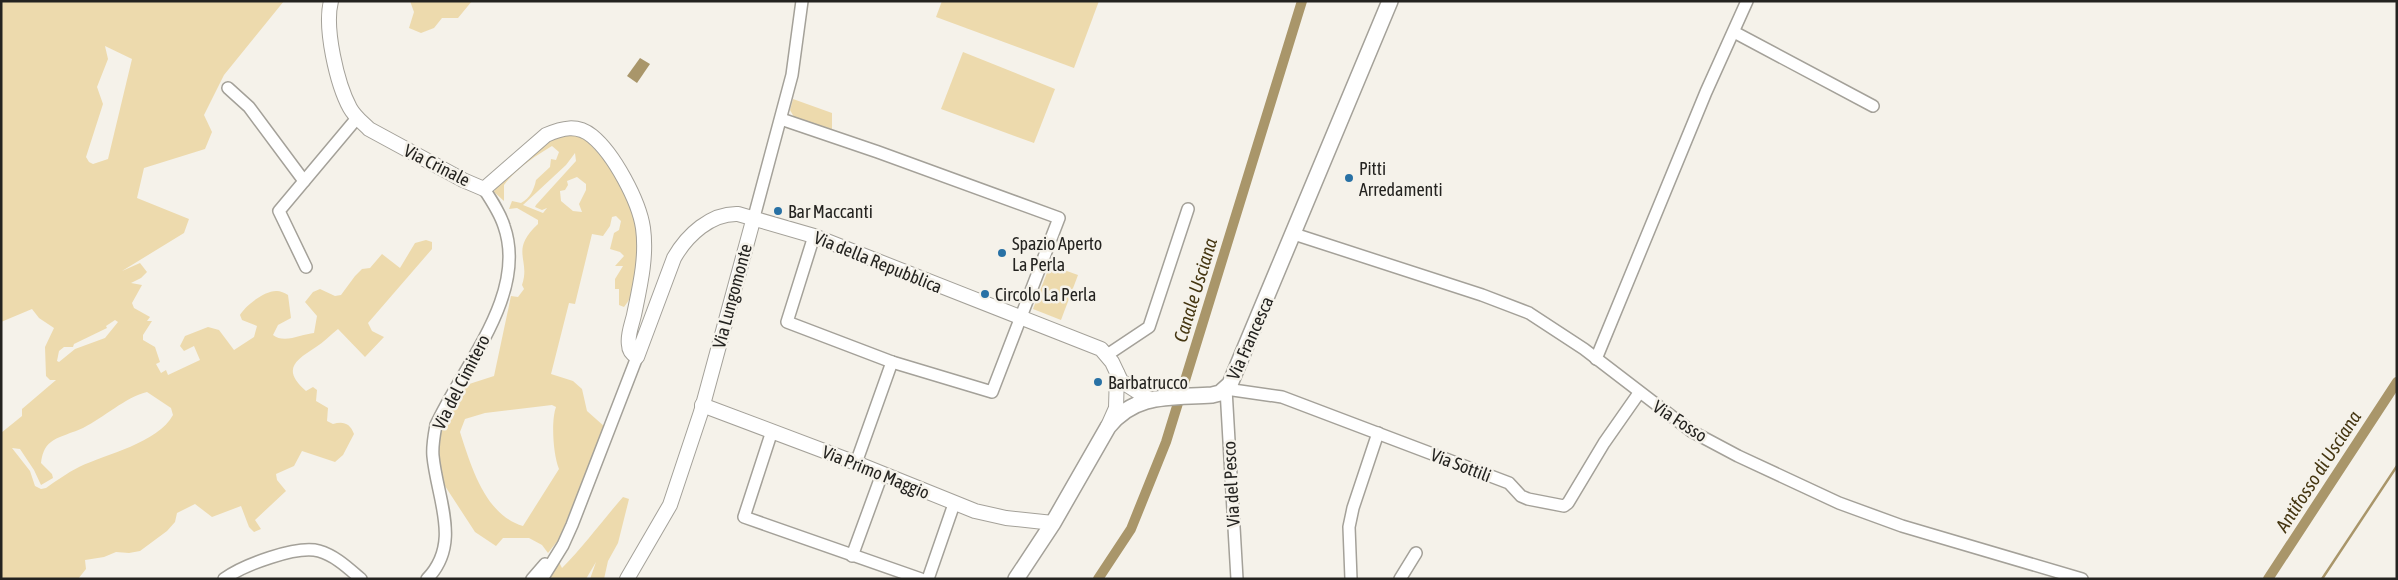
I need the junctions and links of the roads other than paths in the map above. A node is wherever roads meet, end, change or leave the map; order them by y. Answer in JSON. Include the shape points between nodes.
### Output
{"nodes":[{"id":1,"x":331,"y":1,"type":"edge"},
{"id":2,"x":802,"y":1,"type":"edge"},
{"id":3,"x":1390,"y":1,"type":"edge"},
{"id":4,"x":1747,"y":1,"type":"edge"},
{"id":5,"x":1734,"y":32,"type":"junction"},
{"id":6,"x":228,"y":88,"type":"dead end"},
{"id":7,"x":1873,"y":106,"type":"dead end"},
{"id":8,"x":357,"y":118,"type":"junction"},
{"id":9,"x":781,"y":119,"type":"junction"},
{"id":10,"x":304,"y":180,"type":"junction"},
{"id":11,"x":484,"y":189,"type":"junction"},
{"id":12,"x":1188,"y":210,"type":"dead end"},
{"id":13,"x":754,"y":217,"type":"junction"},
{"id":14,"x":1294,"y":234,"type":"junction"},
{"id":15,"x":814,"y":236,"type":"junction"},
{"id":16,"x":306,"y":267,"type":"dead end"},
{"id":17,"x":1020,"y":317,"type":"junction"},
{"id":18,"x":1107,"y":355,"type":"junction"},
{"id":19,"x":637,"y":357,"type":"junction"},
{"id":20,"x":1596,"y":359,"type":"junction"},
{"id":21,"x":892,"y":362,"type":"junction"},
{"id":22,"x":1118,"y":380,"type":"junction"},
{"id":23,"x":1226,"y":389,"type":"junction"},
{"id":24,"x":1639,"y":393,"type":"junction"},
{"id":25,"x":1149,"y":399,"type":"junction"},
{"id":26,"x":1131,"y":406,"type":"junction"},
{"id":27,"x":701,"y":409,"type":"junction"},
{"id":28,"x":1108,"y":427,"type":"junction"},
{"id":29,"x":772,"y":431,"type":"junction"},
{"id":30,"x":1378,"y":433,"type":"junction"},
{"id":31,"x":856,"y":463,"type":"junction"},
{"id":32,"x":882,"y":474,"type":"junction"},
{"id":33,"x":954,"y":504,"type":"junction"},
{"id":34,"x":1053,"y":523,"type":"junction"},
{"id":35,"x":563,"y":545,"type":"junction"},
{"id":36,"x":1416,"y":553,"type":"dead end"},
{"id":37,"x":852,"y":556,"type":"junction"},
{"id":38,"x":224,"y":579,"type":"edge"},
{"id":39,"x":361,"y":579,"type":"edge"},
{"id":40,"x":427,"y":579,"type":"edge"},
{"id":41,"x":532,"y":579,"type":"edge"},
{"id":42,"x":542,"y":579,"type":"edge"},
{"id":43,"x":627,"y":579,"type":"edge"},
{"id":44,"x":921,"y":579,"type":"edge"},
{"id":45,"x":928,"y":579,"type":"edge"},
{"id":46,"x":1016,"y":579,"type":"edge"},
{"id":47,"x":1237,"y":579,"type":"edge"},
{"id":48,"x":1351,"y":579,"type":"edge"},
{"id":49,"x":1400,"y":579,"type":"edge"},
{"id":50,"x":2082,"y":579,"type":"edge"}],
"edges":[{"from":1,"to":8,"type":"street","name":"Via Crinale","via":[[327,22],[329,38],[345,96]]},
{"from":2,"to":9,"type":"street","name":"Via Lungomonte","via":[[792,75]]},
{"from":3,"to":14,"type":"main road","name":"Via Francesca"},
{"from":4,"to":5,"type":"street"},
{"from":5,"to":7,"type":"street"},
{"from":5,"to":20,"type":"street"},
{"from":6,"to":10,"type":"street","via":[[249,107]]},
{"from":8,"to":10,"type":"street"},
{"from":8,"to":11,"type":"street","name":"Via Crinale","via":[[383,137]]},
{"from":9,"to":13,"type":"street","name":"Via Lungomonte"},
{"from":9,"to":17,"type":"street","via":[[1059,218]]},
{"from":10,"to":16,"type":"street","via":[[279,211]]},
{"from":11,"to":19,"type":"street","name":"Via Crinale","via":[[546,134],[574,127],[585,131],[600,144],[632,195],[644,229],[642,278],[628,341]]},
{"from":11,"to":40,"type":"street","name":"Via del Cimitero","via":[[504,226],[510,257],[508,276],[500,307],[436,425],[433,456],[446,530],[445,547],[438,567]]},
{"from":12,"to":18,"type":"street","via":[[1149,327]]},
{"from":13,"to":15,"type":"street","name":"Via della Repubblica"},
{"from":13,"to":19,"type":"street","name":"Via della Repubblica","via":[[719,216],[683,243],[674,258]]},
{"from":13,"to":27,"type":"street","name":"Via Lungomonte"},
{"from":14,"to":20,"type":"street","name":"Via Fosso","via":[[1529,313]]},
{"from":14,"to":23,"type":"main road","name":"Via Francesca","via":[[1236,374]]},
{"from":15,"to":17,"type":"street","name":"Via della Repubblica"},
{"from":15,"to":21,"type":"street","via":[[787,322]]},
{"from":17,"to":18,"type":"street","name":"Via della Repubblica","via":[[1101,349]]},
{"from":17,"to":21,"type":"street","via":[[992,392]]},
{"from":18,"to":22,"type":"street"},
{"from":19,"to":35,"type":"street","name":"Via della Repubblica"},
{"from":20,"to":24,"type":"street","name":"Via Fosso"},
{"from":21,"to":31,"type":"street"},
{"from":22,"to":25,"type":"street"},
{"from":22,"to":26,"type":"street"},
{"from":22,"to":28,"type":"street","via":[[1116,408]]},
{"from":23,"to":25,"type":"main road","name":"Via Francesca","via":[[1212,395]]},
{"from":23,"to":30,"type":"street","name":"Via Sottili","via":[[1282,397]]},
{"from":23,"to":47,"type":"street","name":"Via del Pesco"},
{"from":24,"to":30,"type":"street","name":"Via Sottili","via":[[1564,506],[1528,499],[1509,483]]},
{"from":24,"to":50,"type":"street","name":"Via Fosso","via":[[1691,431],[1839,503],[1902,526]]},
{"from":25,"to":26,"type":"main road","name":"Via Francesca"},
{"from":26,"to":28,"type":"main road","name":"Via Francesca"},
{"from":27,"to":29,"type":"street","name":"Via Primo Maggio"},
{"from":27,"to":43,"type":"street","name":"Via Lungomonte","via":[[670,505]]},
{"from":28,"to":34,"type":"main road","name":"Via Francesca"},
{"from":29,"to":31,"type":"street","name":"Via Primo Maggio"},
{"from":29,"to":37,"type":"street","via":[[744,517]]},
{"from":30,"to":48,"type":"street","via":[[1352,508],[1349,527]]},
{"from":31,"to":32,"type":"street","name":"Via Primo Maggio"},
{"from":32,"to":33,"type":"street","name":"Via Primo Maggio"},
{"from":32,"to":37,"type":"street"},
{"from":33,"to":34,"type":"street","name":"Via Primo Maggio","via":[[990,515]]},
{"from":33,"to":45,"type":"street"},
{"from":34,"to":46,"type":"main road","name":"Via Francesca"},
{"from":35,"to":41,"type":"street","name":"Via della Repubblica"},
{"from":35,"to":42,"type":"street","name":"Via della Repubblica"},
{"from":36,"to":49,"type":"street"},
{"from":37,"to":44,"type":"street"},
{"from":38,"to":39,"type":"street","via":[[242,568],[313,550],[332,556]]}]}
